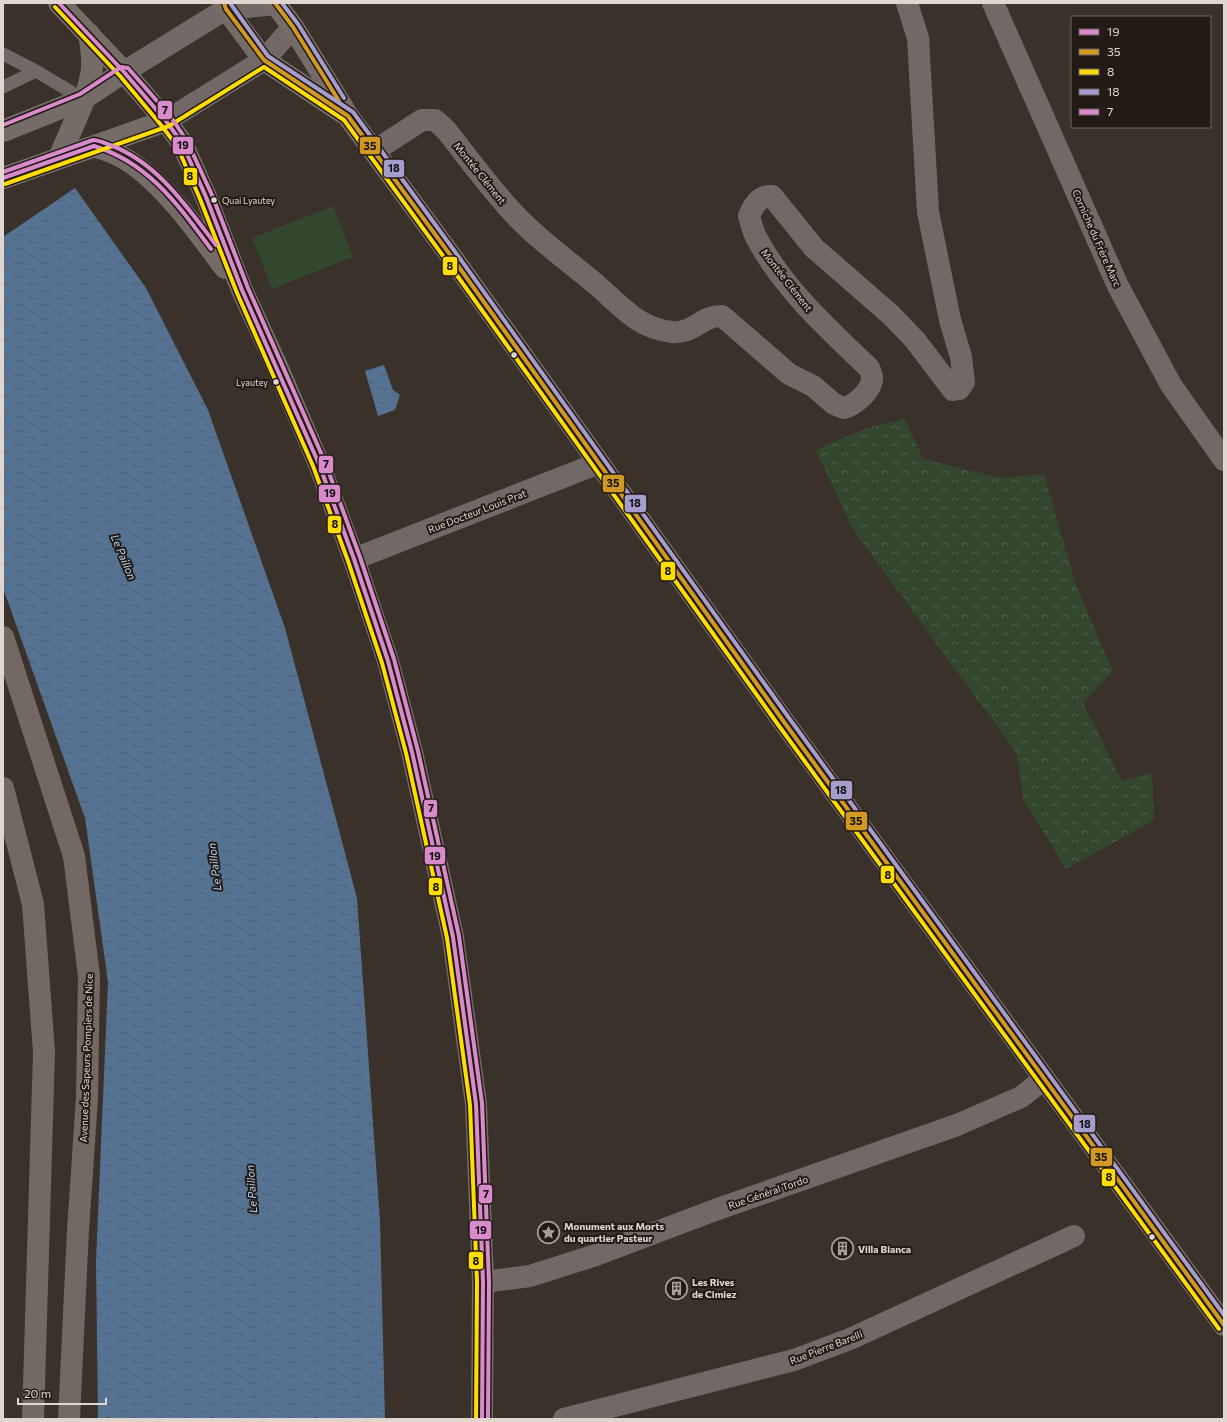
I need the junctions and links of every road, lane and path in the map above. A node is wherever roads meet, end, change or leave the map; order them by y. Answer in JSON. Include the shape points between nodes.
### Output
{"nodes":[{"id":1,"x":59,"y":3,"type":"edge"},
{"id":2,"x":907,"y":3,"type":"edge"},
{"id":3,"x":992,"y":3,"type":"edge"},
{"id":4,"x":275,"y":4,"type":"edge"},
{"id":5,"x":223,"y":5,"type":"edge"},
{"id":6,"x":293,"y":27,"type":"junction"},
{"id":7,"x":89,"y":34,"type":"junction"},
{"id":8,"x":3,"y":54,"type":"edge"},
{"id":9,"x":264,"y":60,"type":"junction"},
{"id":10,"x":36,"y":71,"type":"junction"},
{"id":11,"x":124,"y":72,"type":"junction"},
{"id":12,"x":3,"y":87,"type":"edge"},
{"id":13,"x":83,"y":100,"type":"junction"},
{"id":14,"x":348,"y":116,"type":"junction"},
{"id":15,"x":166,"y":121,"type":"junction"},
{"id":16,"x":3,"y":130,"type":"edge"},
{"id":17,"x":94,"y":146,"type":"junction"},
{"id":18,"x":374,"y":151,"type":"junction"},
{"id":19,"x":65,"y":156,"type":"junction"},
{"id":20,"x":3,"y":178,"type":"edge"},
{"id":21,"x":242,"y":290,"type":"junction"},
{"id":22,"x":1224,"y":460,"type":"edge"},
{"id":23,"x":599,"y":463,"type":"junction"},
{"id":24,"x":354,"y":559,"type":"junction"},
{"id":25,"x":3,"y":637,"type":"edge"},
{"id":26,"x":3,"y":788,"type":"edge"},
{"id":27,"x":1044,"y":1080,"type":"junction"},
{"id":28,"x":1074,"y":1236,"type":"dead end"},
{"id":29,"x":483,"y":1282,"type":"junction"},
{"id":30,"x":1224,"y":1325,"type":"edge"},
{"id":31,"x":33,"y":1419,"type":"edge"},
{"id":32,"x":69,"y":1419,"type":"edge"},
{"id":33,"x":482,"y":1419,"type":"edge"},
{"id":34,"x":564,"y":1419,"type":"edge"}],
"edges":[{"from":1,"to":7,"type":"main road"},
{"from":2,"to":18,"type":"street","name":"Montée Clément","via":[[918,38],[928,212],[950,320],[961,357],[964,382],[959,389],[953,390],[946,383],[915,340],[891,315],[814,248],[772,196],[754,203],[749,216],[756,238],[773,264],[817,319],[869,368],[872,379],[868,390],[851,406],[844,408],[834,404],[813,386],[789,374],[722,316],[713,316],[688,330],[673,332],[652,328],[628,314],[518,218],[435,120],[422,120]]},
{"from":3,"to":22,"type":"street","name":"Corniche du Frère Marc","via":[[1118,286],[1171,385]]},
{"from":4,"to":5,"type":"street"},
{"from":4,"to":6,"type":"main road"},
{"from":5,"to":9,"type":"main road"},
{"from":5,"to":11,"type":"street"},
{"from":6,"to":9,"type":"street"},
{"from":6,"to":14,"type":"main road"},
{"from":7,"to":11,"type":"main road"},
{"from":7,"to":13,"type":"main road","via":[[93,53],[92,70]]},
{"from":8,"to":10,"type":"lane"},
{"from":9,"to":14,"type":"main road"},
{"from":9,"to":15,"type":"street"},
{"from":10,"to":12,"type":"lane"},
{"from":10,"to":13,"type":"lane"},
{"from":11,"to":13,"type":"main road"},
{"from":11,"to":15,"type":"main road"},
{"from":13,"to":16,"type":"main road"},
{"from":13,"to":19,"type":"main road"},
{"from":14,"to":18,"type":"main road"},
{"from":15,"to":17,"type":"main road"},
{"from":15,"to":21,"type":"main road","via":[[190,159]]},
{"from":17,"to":19,"type":"main road"},
{"from":17,"to":21,"type":"main road","via":[[133,163],[151,179],[190,221]]},
{"from":18,"to":23,"type":"main road"},
{"from":19,"to":20,"type":"main road"},
{"from":21,"to":24,"type":"main road","via":[[319,464]]},
{"from":23,"to":24,"type":"street","name":"Rue Docteur Louis Prat"},
{"from":23,"to":27,"type":"main road"},
{"from":24,"to":29,"type":"main road","via":[[388,661],[410,744],[453,937],[476,1104]]},
{"from":25,"to":32,"type":"main road","name":"Avenue des Sapeurs Pompiers de Nice","via":[[74,856],[89,976],[87,1098]]},
{"from":26,"to":31,"type":"main road","via":[[33,904],[44,1052]]},
{"from":27,"to":29,"type":"street","name":"Rue Général Tordo","via":[[1021,1097],[957,1125],[715,1210],[596,1255],[530,1276]]},
{"from":27,"to":30,"type":"main road"},
{"from":28,"to":34,"type":"street","name":"Rue Pierre Barelli","via":[[850,1339],[794,1360]]},
{"from":29,"to":33,"type":"main road"}]}
